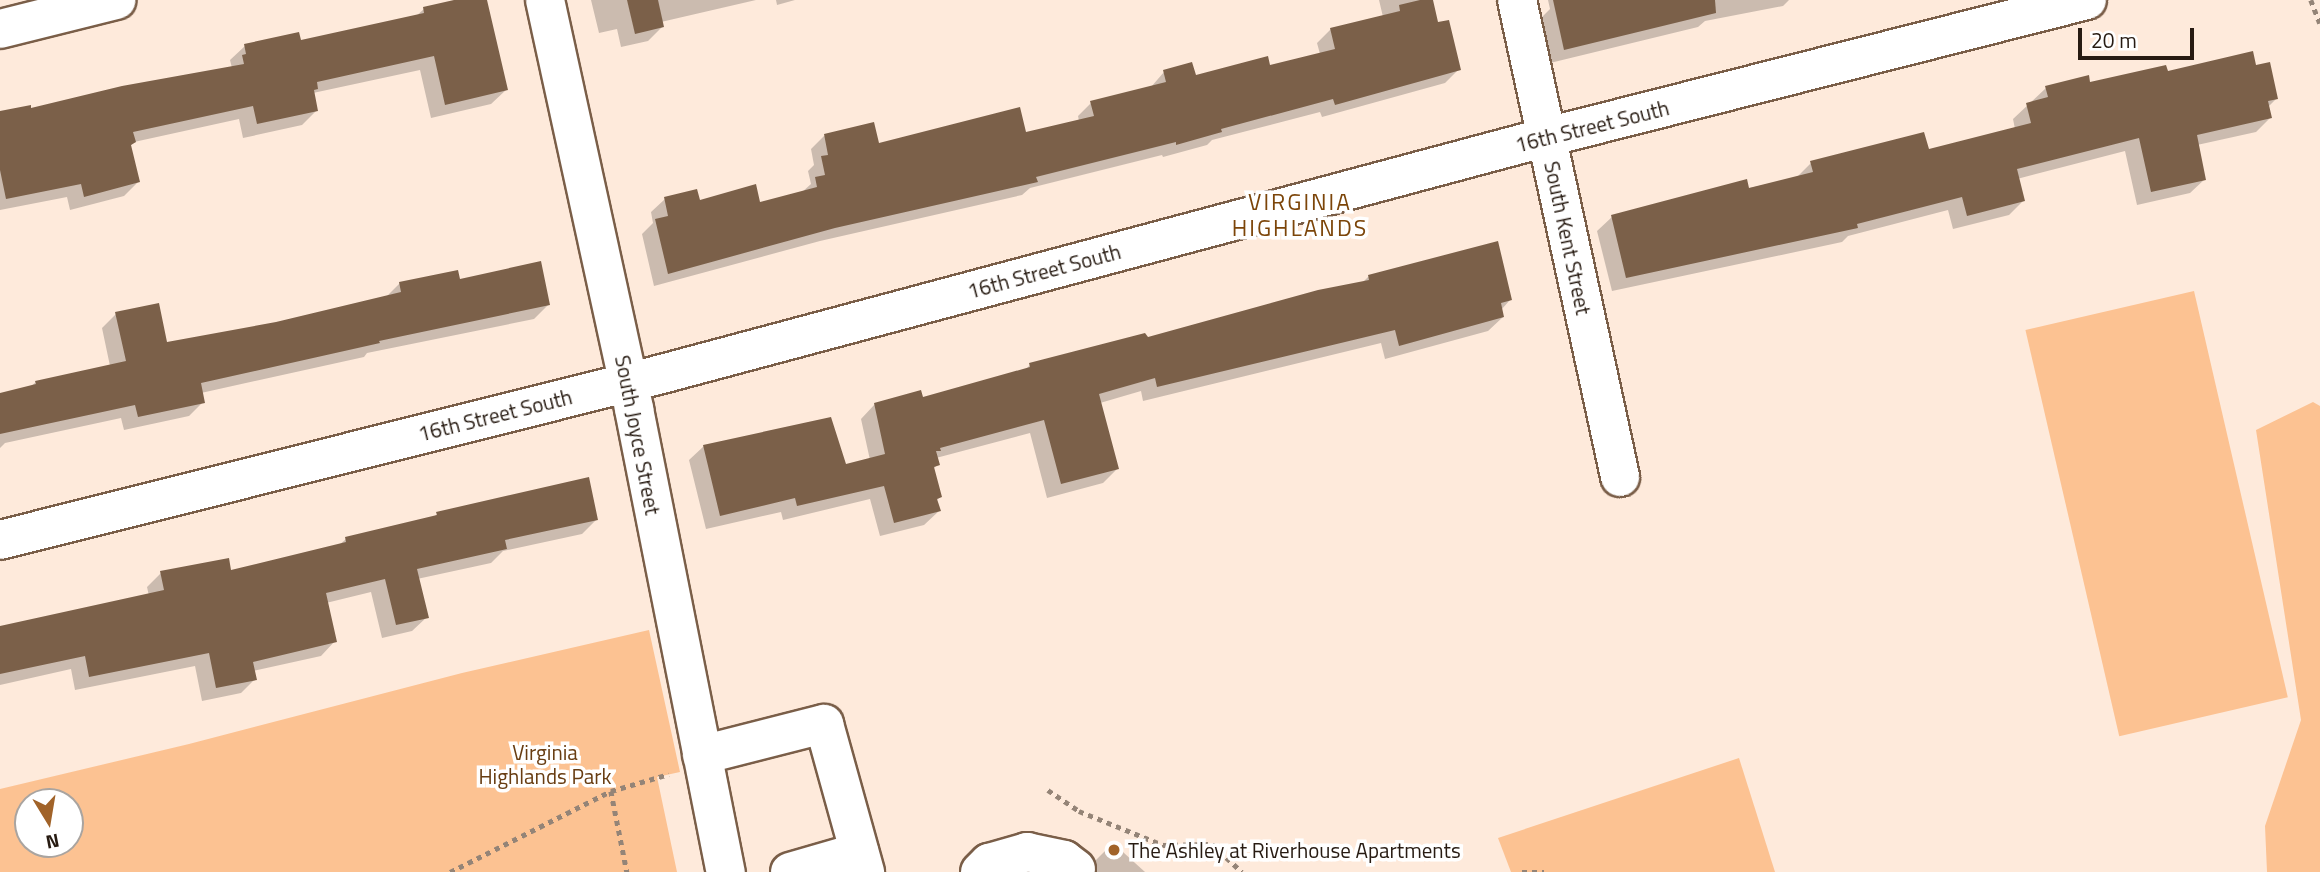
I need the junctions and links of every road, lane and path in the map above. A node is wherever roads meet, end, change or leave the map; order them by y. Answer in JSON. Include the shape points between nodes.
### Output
{"nodes":[{"id":1,"x":116,"y":0,"type":"edge"},
{"id":2,"x":545,"y":0,"type":"edge"},
{"id":3,"x":1517,"y":0,"type":"edge"},
{"id":4,"x":2087,"y":0,"type":"edge"},
{"id":5,"x":2311,"y":0,"type":"edge"},
{"id":6,"x":2320,"y":23,"type":"edge"},
{"id":7,"x":0,"y":29,"type":"edge"},
{"id":8,"x":1547,"y":137,"type":"junction"},
{"id":9,"x":628,"y":382,"type":"junction"},
{"id":10,"x":1620,"y":477,"type":"dead end"},
{"id":11,"x":0,"y":540,"type":"edge"},
{"id":12,"x":691,"y":764,"type":"junction"},
{"id":13,"x":1048,"y":790,"type":"dead end"},
{"id":14,"x":611,"y":791,"type":"junction"},
{"id":15,"x":862,"y":862,"type":"edge"},
{"id":16,"x":1076,"y":869,"type":"dead end"},
{"id":17,"x":450,"y":872,"type":"edge"},
{"id":18,"x":628,"y":872,"type":"edge"},
{"id":19,"x":726,"y":872,"type":"edge"},
{"id":20,"x":790,"y":872,"type":"edge"},
{"id":21,"x":980,"y":872,"type":"edge"},
{"id":22,"x":1242,"y":872,"type":"edge"},
{"id":23,"x":1522,"y":872,"type":"edge"},
{"id":24,"x":1544,"y":872,"type":"edge"}],
"edges":[{"from":1,"to":7,"type":"street"},
{"from":2,"to":9,"type":"street","name":"South Joyce Street"},
{"from":3,"to":8,"type":"street","name":"South Kent Street"},
{"from":4,"to":8,"type":"street","name":"16th Street South"},
{"from":5,"to":6,"type":"path"},
{"from":8,"to":9,"type":"street","name":"16th Street South"},
{"from":8,"to":10,"type":"street","name":"South Kent Street"},
{"from":9,"to":11,"type":"street","name":"16th Street South"},
{"from":9,"to":12,"type":"street","name":"South Joyce Street"},
{"from":12,"to":14,"type":"path"},
{"from":12,"to":15,"type":"street","via":[[824,724]]},
{"from":12,"to":19,"type":"street","name":"South Joyce Street"},
{"from":13,"to":22,"type":"path","via":[[1079,811],[1163,845],[1212,844]]},
{"from":14,"to":17,"type":"path"},
{"from":14,"to":18,"type":"path"},
{"from":15,"to":20,"type":"street"},
{"from":16,"to":21,"type":"street","via":[[1064,860],[1027,852],[989,863]]},
{"from":23,"to":24,"type":"path"}]}
